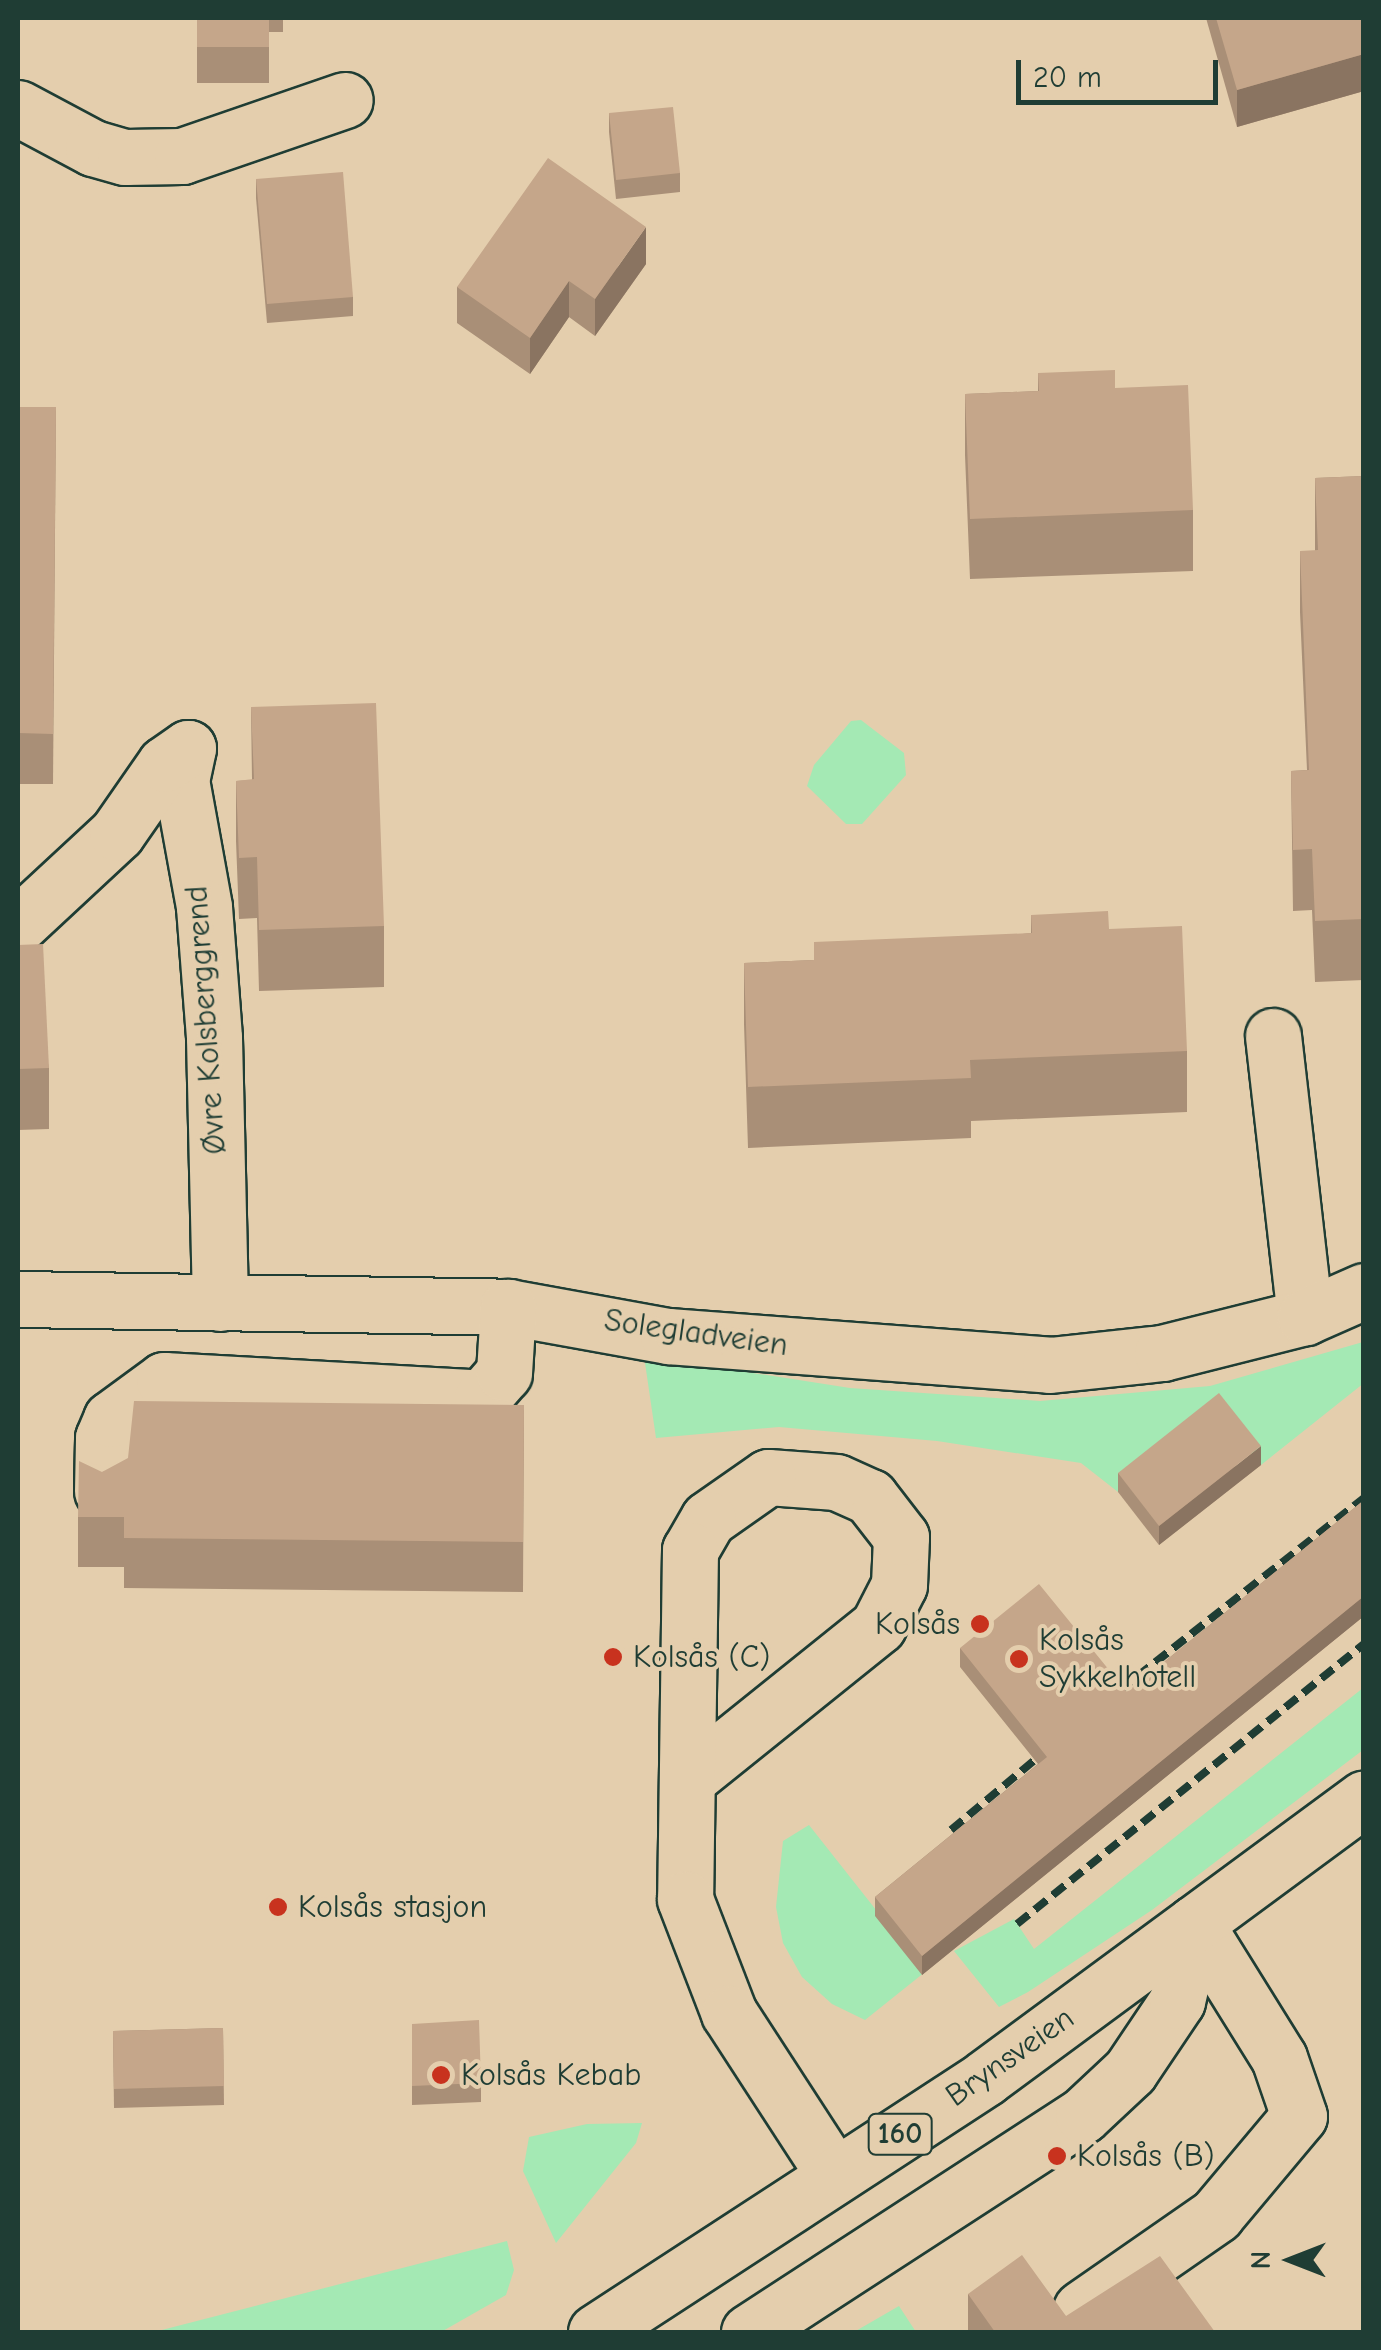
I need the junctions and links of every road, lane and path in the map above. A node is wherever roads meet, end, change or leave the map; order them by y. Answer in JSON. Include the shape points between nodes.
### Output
{"nodes":[{"id":1,"x":345,"y":100,"type":"dead end"},
{"id":2,"x":18,"y":108,"type":"edge"},
{"id":3,"x":18,"y":926,"type":"edge"},
{"id":4,"x":1273,"y":1036,"type":"dead end"},
{"id":5,"x":1364,"y":1291,"type":"edge"},
{"id":6,"x":18,"y":1300,"type":"edge"},
{"id":7,"x":220,"y":1303,"type":"junction"},
{"id":8,"x":508,"y":1307,"type":"junction"},
{"id":9,"x":1305,"y":1317,"type":"junction"},
{"id":10,"x":102,"y":1491,"type":"edge"},
{"id":11,"x":689,"y":1778,"type":"junction"},
{"id":12,"x":1364,"y":1799,"type":"edge"},
{"id":13,"x":1195,"y":1923,"type":"junction"},
{"id":14,"x":835,"y":2176,"type":"junction"},
{"id":15,"x":1081,"y":2309,"type":"edge"},
{"id":16,"x":596,"y":2332,"type":"edge"},
{"id":17,"x":749,"y":2332,"type":"edge"}],
"edges":[{"from":1,"to":2,"type":"street","via":[[182,156],[125,157],[93,148]]},
{"from":3,"to":7,"type":"street","name":"Øvre Kolsberggrend","via":[[117,834],[166,764],[188,748],[181,780],[204,907],[214,1038]]},
{"from":4,"to":9,"type":"street"},
{"from":5,"to":9,"type":"street","name":"Solegladveien"},
{"from":6,"to":7,"type":"street","name":"Solegladveien"},
{"from":7,"to":8,"type":"street","name":"Solegladveien"},
{"from":8,"to":9,"type":"street","name":"Solegladveien","via":[[575,1314],[668,1336],[1050,1364],[1162,1353]]},
{"from":8,"to":10,"type":"street","via":[[504,1373],[482,1398],[164,1380],[111,1418],[103,1438]]},
{"from":11,"to":11,"type":"street","via":[[878,1626],[898,1585],[901,1537],[870,1497],[836,1482],[768,1477],[708,1518],[690,1550]]},
{"from":11,"to":14,"type":"street","via":[[685,1898],[729,2014]]},
{"from":12,"to":13,"type":"street","name":"Brynsveien","number":"160"},
{"from":13,"to":14,"type":"street","name":"Brynsveien","number":"160","via":[[984,2078]]},
{"from":13,"to":15,"type":"street","via":[[1279,2058],[1299,2116],[1216,2215]]},
{"from":13,"to":17,"type":"street","via":[[1177,2001],[1107,2093]]},
{"from":14,"to":16,"type":"street","name":"Brynsveien","number":"160"}]}
